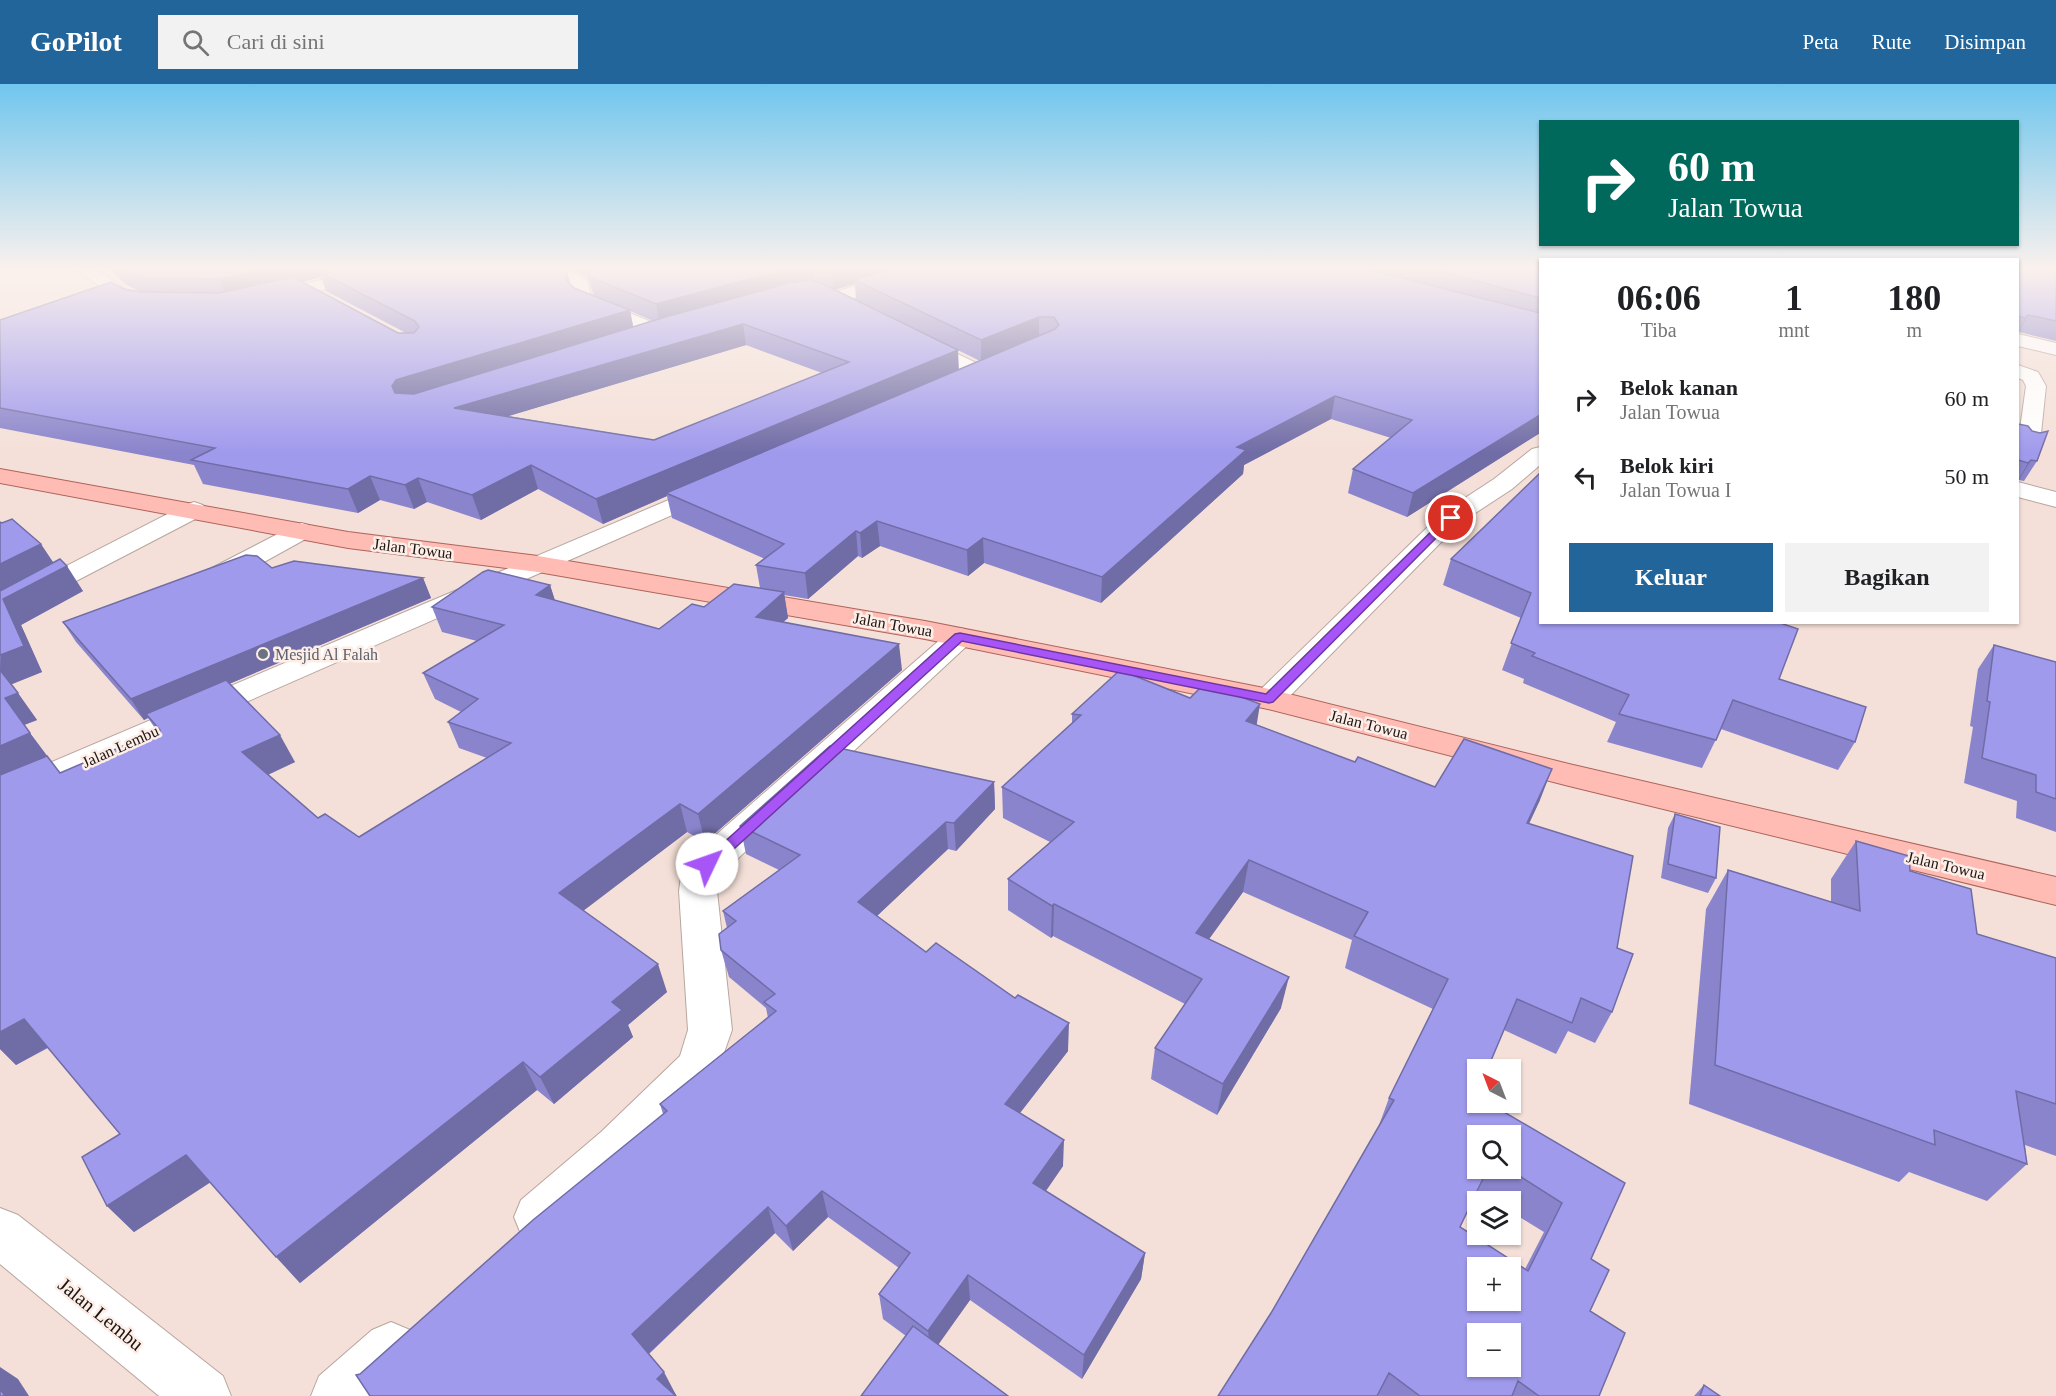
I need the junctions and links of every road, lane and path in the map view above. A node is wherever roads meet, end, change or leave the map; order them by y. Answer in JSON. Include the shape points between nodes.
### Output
{"nodes":[{"id":1,"x":655,"y":330,"type":"edge"},
{"id":2,"x":665,"y":330,"type":"edge"},
{"id":3,"x":897,"y":330,"type":"edge"},
{"id":4,"x":659,"y":332,"type":"junction"},
{"id":5,"x":2019,"y":340,"type":"edge"},
{"id":6,"x":626,"y":342,"type":"edge"},
{"id":7,"x":2056,"y":349,"type":"edge"},
{"id":8,"x":2056,"y":363,"type":"edge"},
{"id":9,"x":2020,"y":371,"type":"edge"},
{"id":10,"x":934,"y":393,"type":"edge"},
{"id":11,"x":2029,"y":443,"type":"edge"},
{"id":12,"x":1539,"y":455,"type":"edge"},
{"id":13,"x":0,"y":476,"type":"edge"},
{"id":14,"x":725,"y":483,"type":"edge"},
{"id":15,"x":2019,"y":489,"type":"edge"},
{"id":16,"x":2056,"y":500,"type":"edge"},
{"id":17,"x":195,"y":510,"type":"junction"},
{"id":18,"x":302,"y":531,"type":"junction"},
{"id":19,"x":538,"y":564,"type":"junction"},
{"id":20,"x":192,"y":584,"type":"edge"},
{"id":21,"x":0,"y":612,"type":"edge"},
{"id":22,"x":960,"y":637,"type":"junction"},
{"id":23,"x":1269,"y":699,"type":"junction"},
{"id":24,"x":0,"y":798,"type":"edge"},
{"id":25,"x":2056,"y":891,"type":"edge"},
{"id":26,"x":1,"y":1235,"type":"edge"},
{"id":27,"x":513,"y":1240,"type":"edge"},
{"id":28,"x":417,"y":1326,"type":"edge"},
{"id":29,"x":203,"y":1396,"type":"edge"},
{"id":30,"x":339,"y":1396,"type":"edge"}],
"edges":[{"from":1,"to":4,"type":"street"},
{"from":2,"to":4,"type":"street"},
{"from":3,"to":10,"type":"street","via":[[990,368]]},
{"from":4,"to":6,"type":"street"},
{"from":5,"to":7,"type":"street"},
{"from":8,"to":9,"type":"street","via":[[2048,368],[2050,372]]},
{"from":9,"to":11,"type":"street","via":[[2031,376],[2036,386]]},
{"from":12,"to":23,"type":"street","via":[[1451,518]]},
{"from":13,"to":17,"type":"main road","name":"Jalan Towua"},
{"from":14,"to":19,"type":"street","name":"Jalan Lembu"},
{"from":15,"to":16,"type":"street"},
{"from":17,"to":18,"type":"main road","name":"Jalan Towua"},
{"from":17,"to":21,"type":"street"},
{"from":18,"to":19,"type":"main road","name":"Jalan Towua"},
{"from":18,"to":20,"type":"street","via":[[232,569]]},
{"from":19,"to":22,"type":"main road","name":"Jalan Towua"},
{"from":19,"to":24,"type":"street","name":"Jalan Lembu"},
{"from":22,"to":23,"type":"main road","name":"Jalan Towua"},
{"from":22,"to":27,"type":"street","via":[[707,864],[698,891],[710,1030],[698,1067],[618,1147]]},
{"from":23,"to":25,"type":"main road","name":"Jalan Towua"},
{"from":26,"to":29,"type":"street","name":"Jalan Lembu"},
{"from":28,"to":30,"type":"street"}]}
